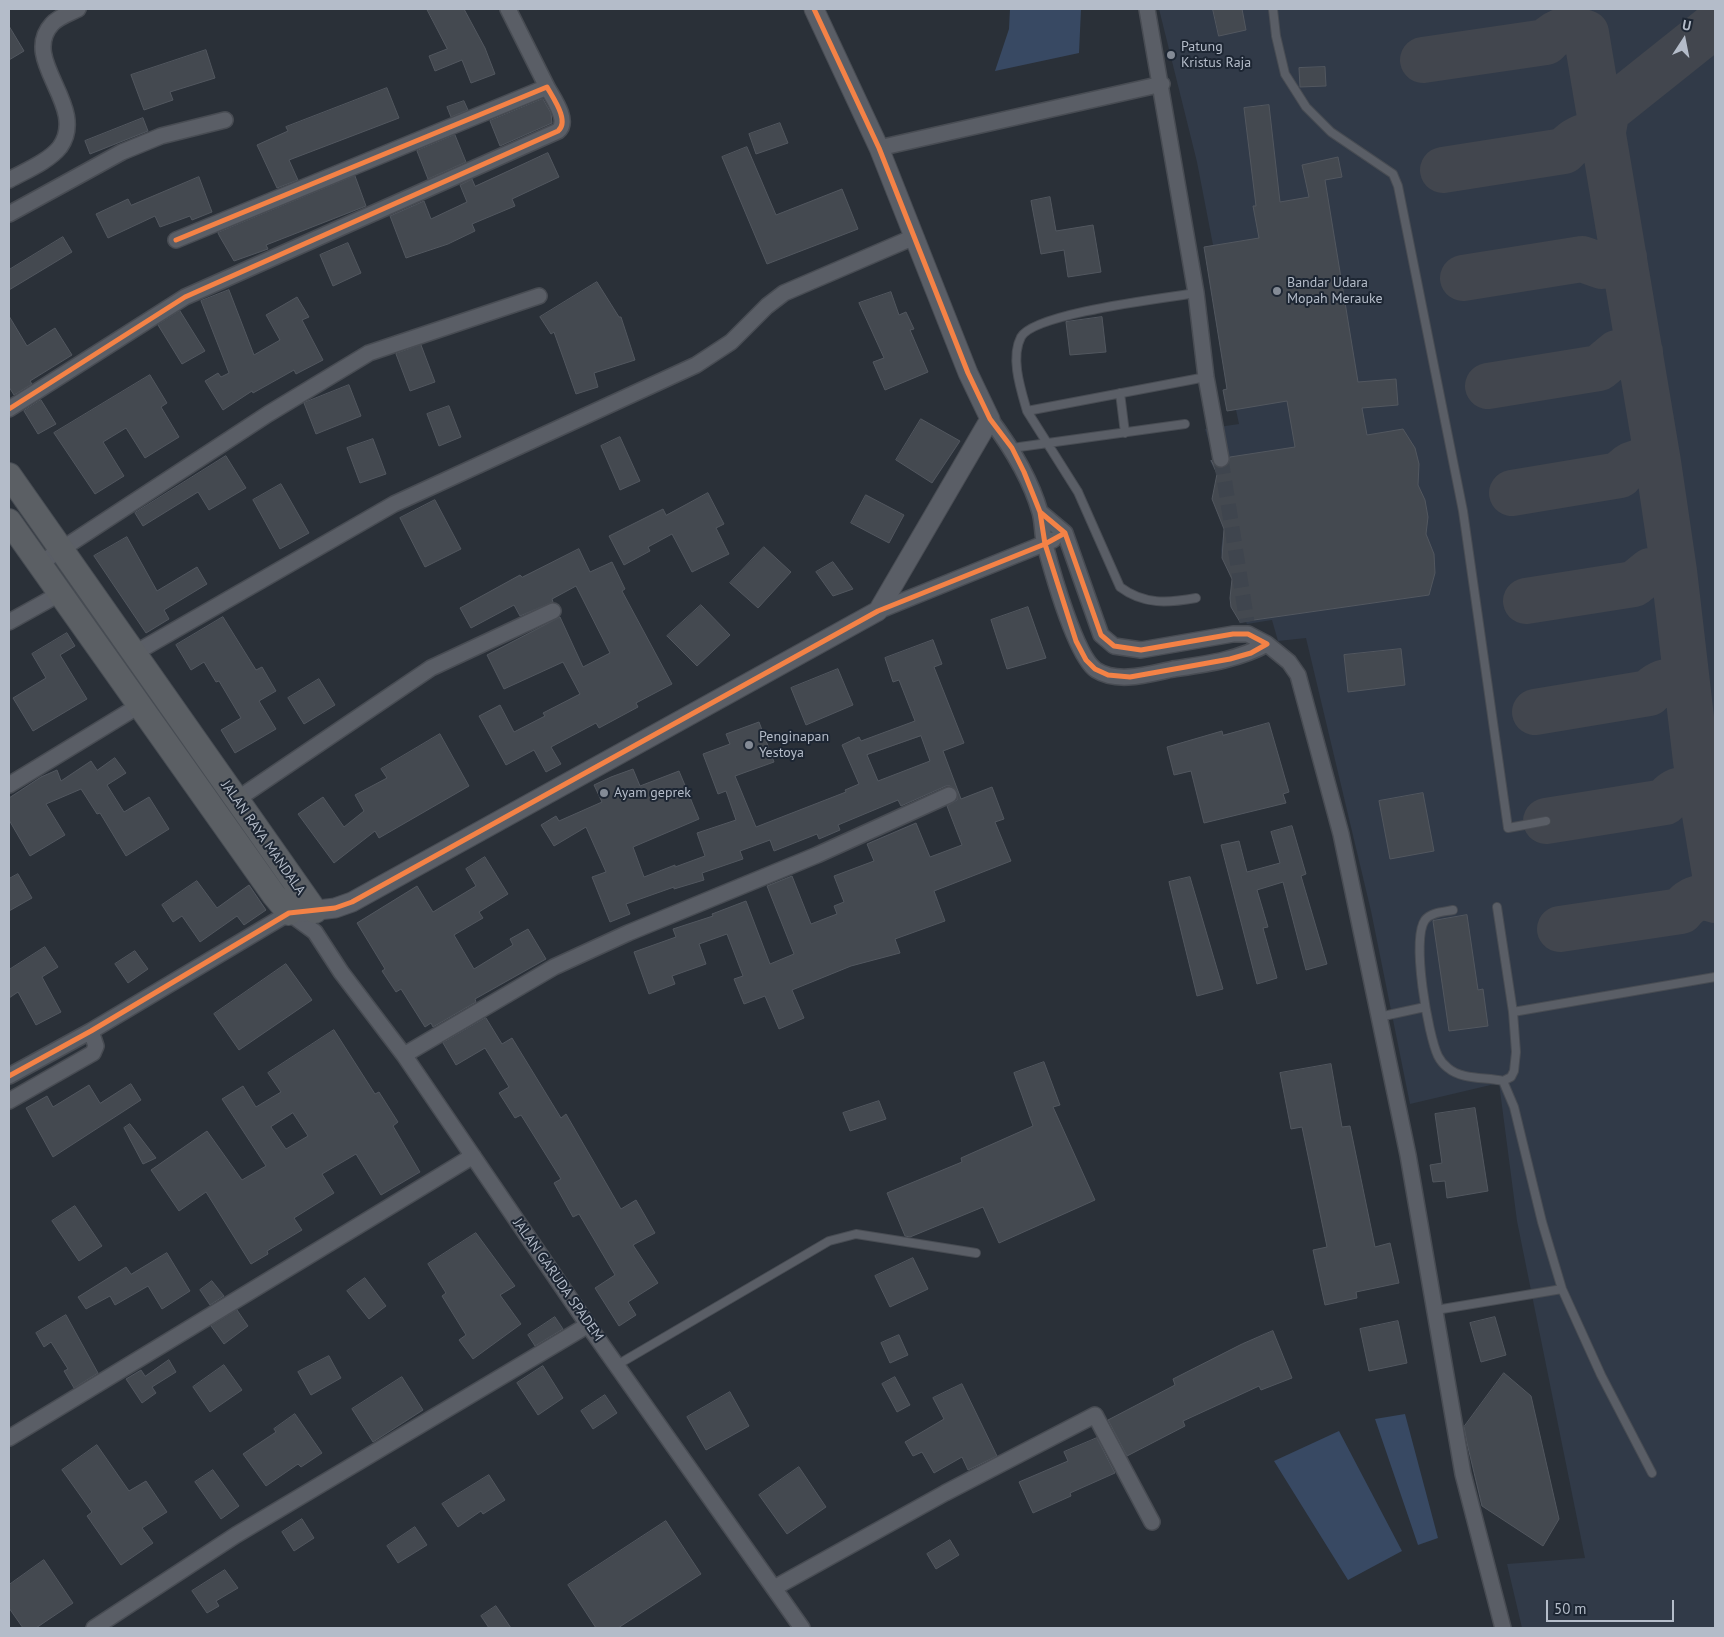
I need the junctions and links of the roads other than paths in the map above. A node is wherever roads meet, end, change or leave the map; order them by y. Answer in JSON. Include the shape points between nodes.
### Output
{"nodes":[{"id":1,"x":78,"y":9,"type":"edge"},
{"id":2,"x":508,"y":9,"type":"edge"},
{"id":3,"x":814,"y":9,"type":"edge"},
{"id":4,"x":1147,"y":9,"type":"edge"},
{"id":5,"x":1273,"y":9,"type":"edge"},
{"id":6,"x":1162,"y":84,"type":"junction"},
{"id":7,"x":547,"y":87,"type":"junction"},
{"id":8,"x":225,"y":120,"type":"dead end"},
{"id":9,"x":879,"y":148,"type":"junction"},
{"id":10,"x":9,"y":180,"type":"edge"},
{"id":11,"x":9,"y":214,"type":"edge"},
{"id":12,"x":914,"y":237,"type":"junction"},
{"id":13,"x":176,"y":240,"type":"dead end"},
{"id":14,"x":1196,"y":293,"type":"junction"},
{"id":15,"x":539,"y":296,"type":"dead end"},
{"id":16,"x":1206,"y":377,"type":"junction"},
{"id":17,"x":1120,"y":393,"type":"junction"},
{"id":18,"x":9,"y":408,"type":"edge"},
{"id":19,"x":1026,"y":411,"type":"junction"},
{"id":20,"x":990,"y":419,"type":"junction"},
{"id":21,"x":1185,"y":424,"type":"dead end"},
{"id":22,"x":1125,"y":432,"type":"junction"},
{"id":23,"x":1047,"y":443,"type":"junction"},
{"id":24,"x":1012,"y":448,"type":"junction"},
{"id":25,"x":1221,"y":459,"type":"tunnel mouth"},
{"id":26,"x":9,"y":475,"type":"edge"},
{"id":27,"x":1040,"y":512,"type":"junction"},
{"id":28,"x":9,"y":521,"type":"edge"},
{"id":29,"x":1065,"y":533,"type":"junction"},
{"id":30,"x":1045,"y":544,"type":"junction"},
{"id":31,"x":60,"y":549,"type":"junction"},
{"id":32,"x":40,"y":564,"type":"junction"},
{"id":33,"x":61,"y":593,"type":"junction"},
{"id":34,"x":1196,"y":598,"type":"dead end"},
{"id":35,"x":553,"y":611,"type":"dead end"},
{"id":36,"x":878,"y":611,"type":"junction"},
{"id":37,"x":9,"y":622,"type":"edge"},
{"id":38,"x":1247,"y":628,"type":"junction"},
{"id":39,"x":1267,"y":644,"type":"junction"},
{"id":40,"x":1251,"y":653,"type":"junction"},
{"id":41,"x":135,"y":654,"type":"junction"},
{"id":42,"x":140,"y":705,"type":"junction"},
{"id":43,"x":9,"y":785,"type":"edge"},
{"id":44,"x":949,"y":795,"type":"dead end"},
{"id":45,"x":236,"y":800,"type":"junction"},
{"id":46,"x":1546,"y":821,"type":"dead end"},
{"id":47,"x":1497,"y":906,"type":"dead end"},
{"id":48,"x":1453,"y":910,"type":"dead end"},
{"id":49,"x":289,"y":914,"type":"junction"},
{"id":50,"x":315,"y":921,"type":"junction"},
{"id":51,"x":1715,"y":977,"type":"edge"},
{"id":52,"x":1425,"y":1007,"type":"junction"},
{"id":53,"x":1513,"y":1012,"type":"junction"},
{"id":54,"x":1379,"y":1018,"type":"junction"},
{"id":55,"x":91,"y":1031,"type":"junction"},
{"id":56,"x":404,"y":1055,"type":"junction"},
{"id":57,"x":9,"y":1076,"type":"edge"},
{"id":58,"x":1504,"y":1081,"type":"junction"},
{"id":59,"x":9,"y":1101,"type":"edge"},
{"id":60,"x":472,"y":1156,"type":"junction"},
{"id":61,"x":976,"y":1253,"type":"dead end"},
{"id":62,"x":1562,"y":1289,"type":"junction"},
{"id":63,"x":1436,"y":1310,"type":"junction"},
{"id":64,"x":588,"y":1325,"type":"junction"},
{"id":65,"x":617,"y":1365,"type":"junction"},
{"id":66,"x":9,"y":1438,"type":"edge"},
{"id":67,"x":1652,"y":1473,"type":"dead end"},
{"id":68,"x":1152,"y":1522,"type":"dead end"},
{"id":69,"x":774,"y":1588,"type":"junction"},
{"id":70,"x":94,"y":1628,"type":"edge"},
{"id":71,"x":802,"y":1628,"type":"edge"},
{"id":72,"x":1503,"y":1628,"type":"edge"}],
"edges":[{"from":1,"to":10,"type":"street","via":[[54,22],[45,38],[47,67],[67,111],[66,135],[53,155]]},
{"from":2,"to":7,"type":"street"},
{"from":3,"to":9,"type":"street"},
{"from":4,"to":6,"type":"street"},
{"from":5,"to":46,"type":"lane","via":[[1285,74],[1306,107],[1331,132],[1393,174],[1398,186],[1463,511],[1508,828]]},
{"from":6,"to":9,"type":"street"},
{"from":6,"to":14,"type":"street"},
{"from":7,"to":13,"type":"street"},
{"from":7,"to":18,"type":"street","via":[[563,120],[558,131],[185,297]]},
{"from":8,"to":11,"type":"street","via":[[161,136],[122,152]]},
{"from":9,"to":12,"type":"street"},
{"from":12,"to":20,"type":"street","via":[[968,373]]},
{"from":12,"to":41,"type":"street","via":[[784,293],[731,342],[696,365],[394,504]]},
{"from":14,"to":16,"type":"street"},
{"from":14,"to":19,"type":"lane","via":[[1060,317],[1034,325],[1021,336],[1017,355]]},
{"from":15,"to":31,"type":"street","via":[[369,353],[268,414]]},
{"from":16,"to":17,"type":"lane"},
{"from":16,"to":25,"type":"street"},
{"from":17,"to":19,"type":"lane"},
{"from":17,"to":22,"type":"lane"},
{"from":19,"to":23,"type":"lane"},
{"from":20,"to":24,"type":"street"},
{"from":20,"to":36,"type":"street"},
{"from":21,"to":22,"type":"lane"},
{"from":22,"to":23,"type":"lane"},
{"from":23,"to":24,"type":"lane"},
{"from":23,"to":34,"type":"lane","via":[[1078,492],[1120,587],[1146,600],[1168,603]]},
{"from":24,"to":27,"type":"street"},
{"from":26,"to":31,"type":"highway","name":"JALAN RAYA MANDALA"},
{"from":27,"to":29,"type":"street"},
{"from":27,"to":30,"type":"street"},
{"from":28,"to":32,"type":"highway","name":"JALAN RAYA MANDALA"},
{"from":29,"to":30,"type":"street"},
{"from":29,"to":38,"type":"street","via":[[1101,635],[1114,646],[1141,650],[1232,634]]},
{"from":30,"to":36,"type":"street"},
{"from":30,"to":40,"type":"street","via":[[1076,641],[1095,669],[1108,675],[1130,677]]},
{"from":31,"to":32,"type":"street"},
{"from":31,"to":41,"type":"highway","name":"JALAN RAYA MANDALA"},
{"from":32,"to":33,"type":"highway","name":"JALAN RAYA MANDALA"},
{"from":33,"to":37,"type":"street"},
{"from":33,"to":42,"type":"highway","name":"JALAN RAYA MANDALA"},
{"from":35,"to":45,"type":"street","via":[[431,668]]},
{"from":36,"to":50,"type":"street"},
{"from":38,"to":39,"type":"street"},
{"from":38,"to":40,"type":"street"},
{"from":39,"to":40,"type":"street"},
{"from":39,"to":54,"type":"street","via":[[1289,662],[1298,676],[1341,834]]},
{"from":41,"to":45,"type":"highway","name":"JALAN RAYA MANDALA"},
{"from":42,"to":43,"type":"street"},
{"from":42,"to":49,"type":"highway","name":"JALAN RAYA MANDALA"},
{"from":44,"to":56,"type":"street","via":[[554,967]]},
{"from":45,"to":50,"type":"highway","name":"JALAN RAYA MANDALA"},
{"from":47,"to":53,"type":"lane"},
{"from":48,"to":52,"type":"lane","via":[[1432,914],[1420,931],[1419,954]]},
{"from":49,"to":50,"type":"street"},
{"from":49,"to":55,"type":"street"},
{"from":50,"to":56,"type":"street","name":"JALAN GARUDA SPADEM","via":[[341,972]]},
{"from":51,"to":53,"type":"lane"},
{"from":52,"to":54,"type":"lane"},
{"from":52,"to":58,"type":"lane","via":[[1439,1058],[1449,1069],[1464,1076]]},
{"from":53,"to":58,"type":"lane","via":[[1514,1071]]},
{"from":54,"to":63,"type":"street"},
{"from":55,"to":57,"type":"street"},
{"from":55,"to":59,"type":"street","via":[[94,1053]]},
{"from":56,"to":60,"type":"street","name":"JALAN GARUDA SPADEM"},
{"from":58,"to":62,"type":"lane"},
{"from":60,"to":64,"type":"street","name":"JALAN GARUDA SPADEM"},
{"from":60,"to":66,"type":"street"},
{"from":61,"to":65,"type":"lane","via":[[875,1236],[856,1234],[841,1237]]},
{"from":62,"to":63,"type":"lane"},
{"from":62,"to":67,"type":"lane","via":[[1601,1375]]},
{"from":63,"to":72,"type":"street","via":[[1463,1474]]},
{"from":64,"to":65,"type":"street","name":"JALAN GARUDA SPADEM"},
{"from":64,"to":70,"type":"street","via":[[236,1535]]},
{"from":65,"to":69,"type":"street","name":"JALAN GARUDA SPADEM"},
{"from":68,"to":69,"type":"street","via":[[1095,1415]]},
{"from":69,"to":71,"type":"street","name":"JALAN GARUDA SPADEM"}]}
